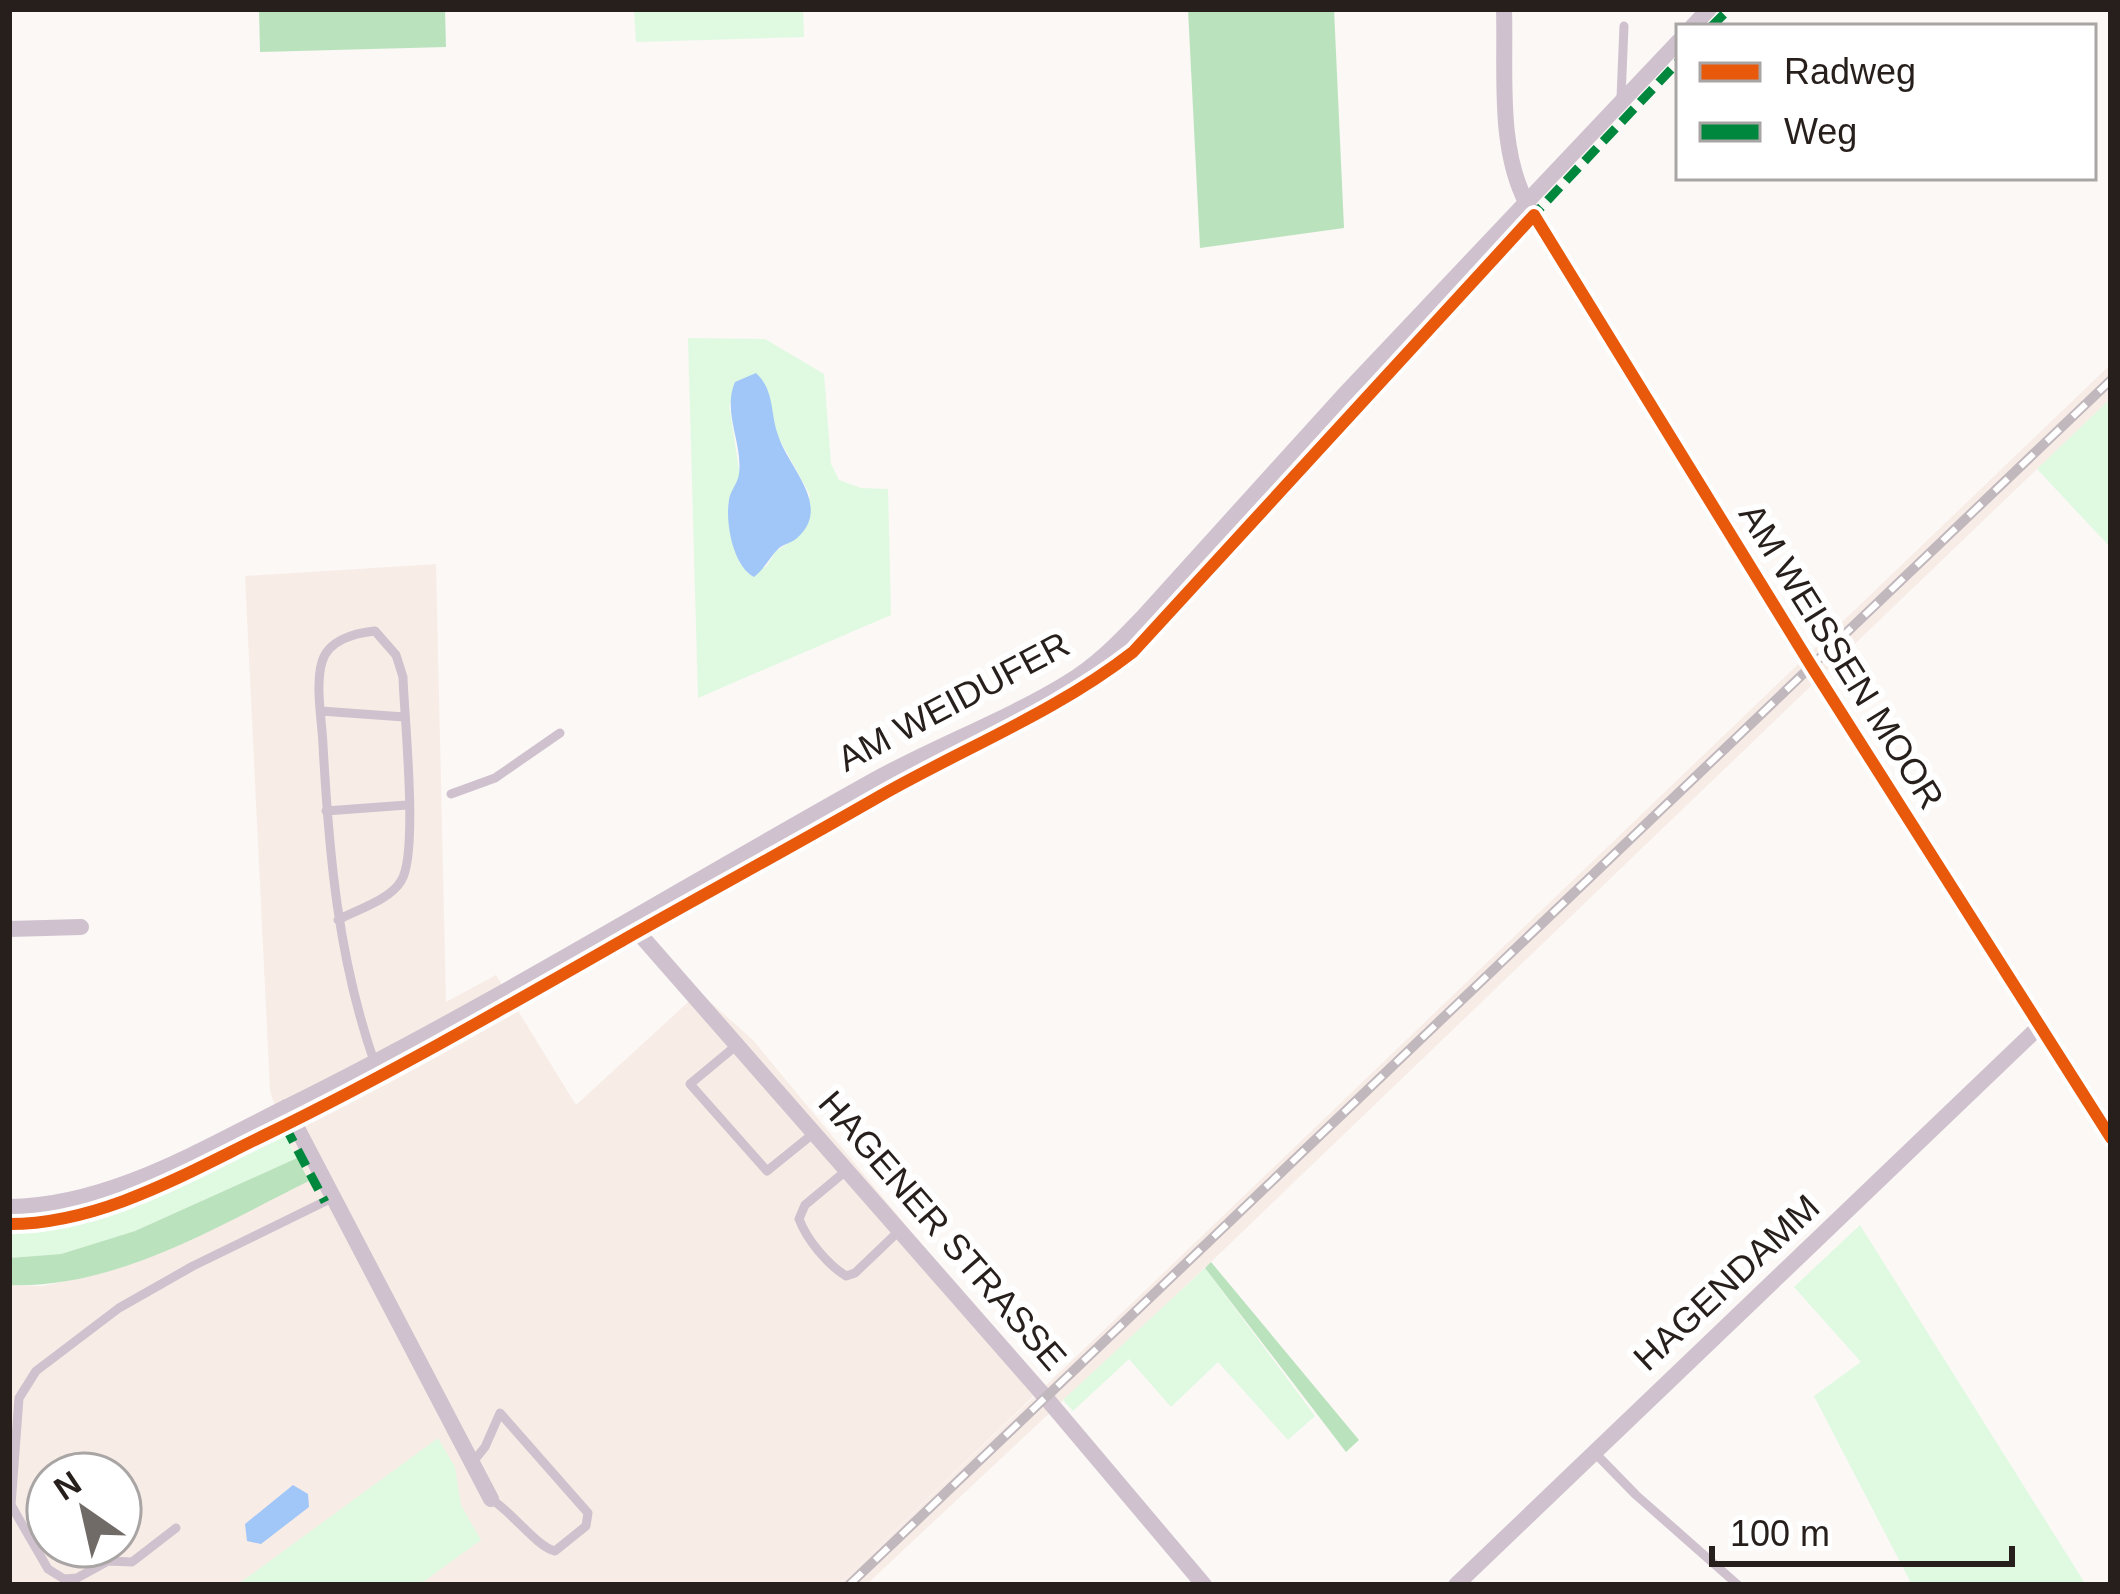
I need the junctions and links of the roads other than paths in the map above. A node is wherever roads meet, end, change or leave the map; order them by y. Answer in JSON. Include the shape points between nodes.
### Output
{"nodes":[{"id":1,"x":1504,"y":9,"type":"edge"},
{"id":2,"x":1624,"y":26,"type":"dead end"},
{"id":3,"x":1676,"y":44,"type":"edge"},
{"id":4,"x":1621,"y":103,"type":"junction"},
{"id":5,"x":1527,"y":204,"type":"junction"},
{"id":6,"x":321,"y":711,"type":"junction"},
{"id":7,"x":404,"y":717,"type":"junction"},
{"id":8,"x":560,"y":733,"type":"dead end"},
{"id":9,"x":451,"y":794,"type":"dead end"},
{"id":10,"x":407,"y":805,"type":"junction"},
{"id":11,"x":326,"y":811,"type":"junction"},
{"id":12,"x":338,"y":920,"type":"junction"},
{"id":13,"x":629,"y":922,"type":"junction"},
{"id":14,"x":81,"y":927,"type":"dead end"},
{"id":15,"x":9,"y":929,"type":"edge"},
{"id":16,"x":2040,"y":1026,"type":"junction"},
{"id":17,"x":737,"y":1045,"type":"junction"},
{"id":18,"x":375,"y":1064,"type":"junction"},
{"id":19,"x":286,"y":1107,"type":"junction"},
{"id":20,"x":2105,"y":1113,"type":"edge"},
{"id":21,"x":814,"y":1132,"type":"junction"},
{"id":22,"x":2111,"y":1138,"type":"edge"},
{"id":23,"x":847,"y":1170,"type":"junction"},
{"id":24,"x":334,"y":1197,"type":"junction"},
{"id":25,"x":9,"y":1207,"type":"edge"},
{"id":26,"x":900,"y":1231,"type":"junction"},
{"id":27,"x":1594,"y":1452,"type":"junction"},
{"id":28,"x":472,"y":1463,"type":"junction"},
{"id":29,"x":491,"y":1498,"type":"joint"},
{"id":30,"x":176,"y":1528,"type":"dead end"},
{"id":31,"x":1204,"y":1585,"type":"edge"},
{"id":32,"x":1456,"y":1585,"type":"edge"},
{"id":33,"x":1738,"y":1585,"type":"edge"}],
"edges":[{"from":1,"to":5,"type":"street","name":"AM WEISSEN MOOR","via":[[1509,151]]},
{"from":2,"to":4,"type":"lane"},
{"from":3,"to":4,"type":"street","name":"AM WEIDUFER"},
{"from":4,"to":5,"type":"street","name":"AM WEIDUFER"},
{"from":5,"to":13,"type":"street","name":"AM WEIDUFER","via":[[1108,653],[1066,684],[874,780]]},
{"from":5,"to":16,"type":"street","name":"AM WEISSEN MOOR"},
{"from":6,"to":7,"type":"lane"},
{"from":6,"to":7,"type":"lane","via":[[325,654],[357,632],[375,632],[396,655]]},
{"from":6,"to":11,"type":"lane"},
{"from":7,"to":10,"type":"lane"},
{"from":8,"to":9,"type":"lane","via":[[495,778]]},
{"from":10,"to":11,"type":"lane"},
{"from":10,"to":12,"type":"lane","via":[[410,854],[401,882]]},
{"from":11,"to":12,"type":"lane"},
{"from":12,"to":18,"type":"lane"},
{"from":13,"to":17,"type":"street","name":"HAGENER STRASSE"},
{"from":13,"to":18,"type":"street","name":"AM WEIDUFER"},
{"from":14,"to":15,"type":"street"},
{"from":16,"to":20,"type":"street","name":"AM WEISSEN MOOR"},
{"from":16,"to":27,"type":"street","name":"HAGENDAMM"},
{"from":17,"to":21,"type":"street","name":"HAGENER STRASSE"},
{"from":17,"to":21,"type":"lane","via":[[690,1084],[767,1171]]},
{"from":18,"to":19,"type":"street","name":"AM WEIDUFER"},
{"from":19,"to":24,"type":"street"},
{"from":19,"to":25,"type":"street","name":"AM WEIDUFER","via":[[131,1181],[62,1204]]},
{"from":20,"to":22,"type":"street","name":"AM WEISSEN MOOR"},
{"from":21,"to":23,"type":"street","name":"HAGENER STRASSE"},
{"from":23,"to":26,"type":"street","name":"HAGENER STRASSE"},
{"from":23,"to":26,"type":"lane","via":[[799,1219],[835,1269],[855,1273]]},
{"from":24,"to":28,"type":"street"},
{"from":24,"to":30,"type":"lane","via":[[119,1308],[36,1370],[20,1398],[11,1505],[48,1569],[64,1580],[108,1561],[132,1562]]},
{"from":26,"to":31,"type":"street","name":"HAGENER STRASSE"},
{"from":27,"to":32,"type":"street","name":"HAGENDAMM"},
{"from":27,"to":33,"type":"lane"},
{"from":28,"to":29,"type":"street"},
{"from":28,"to":29,"type":"lane","via":[[500,1412],[588,1513],[586,1526],[555,1551],[543,1549]]}]}
